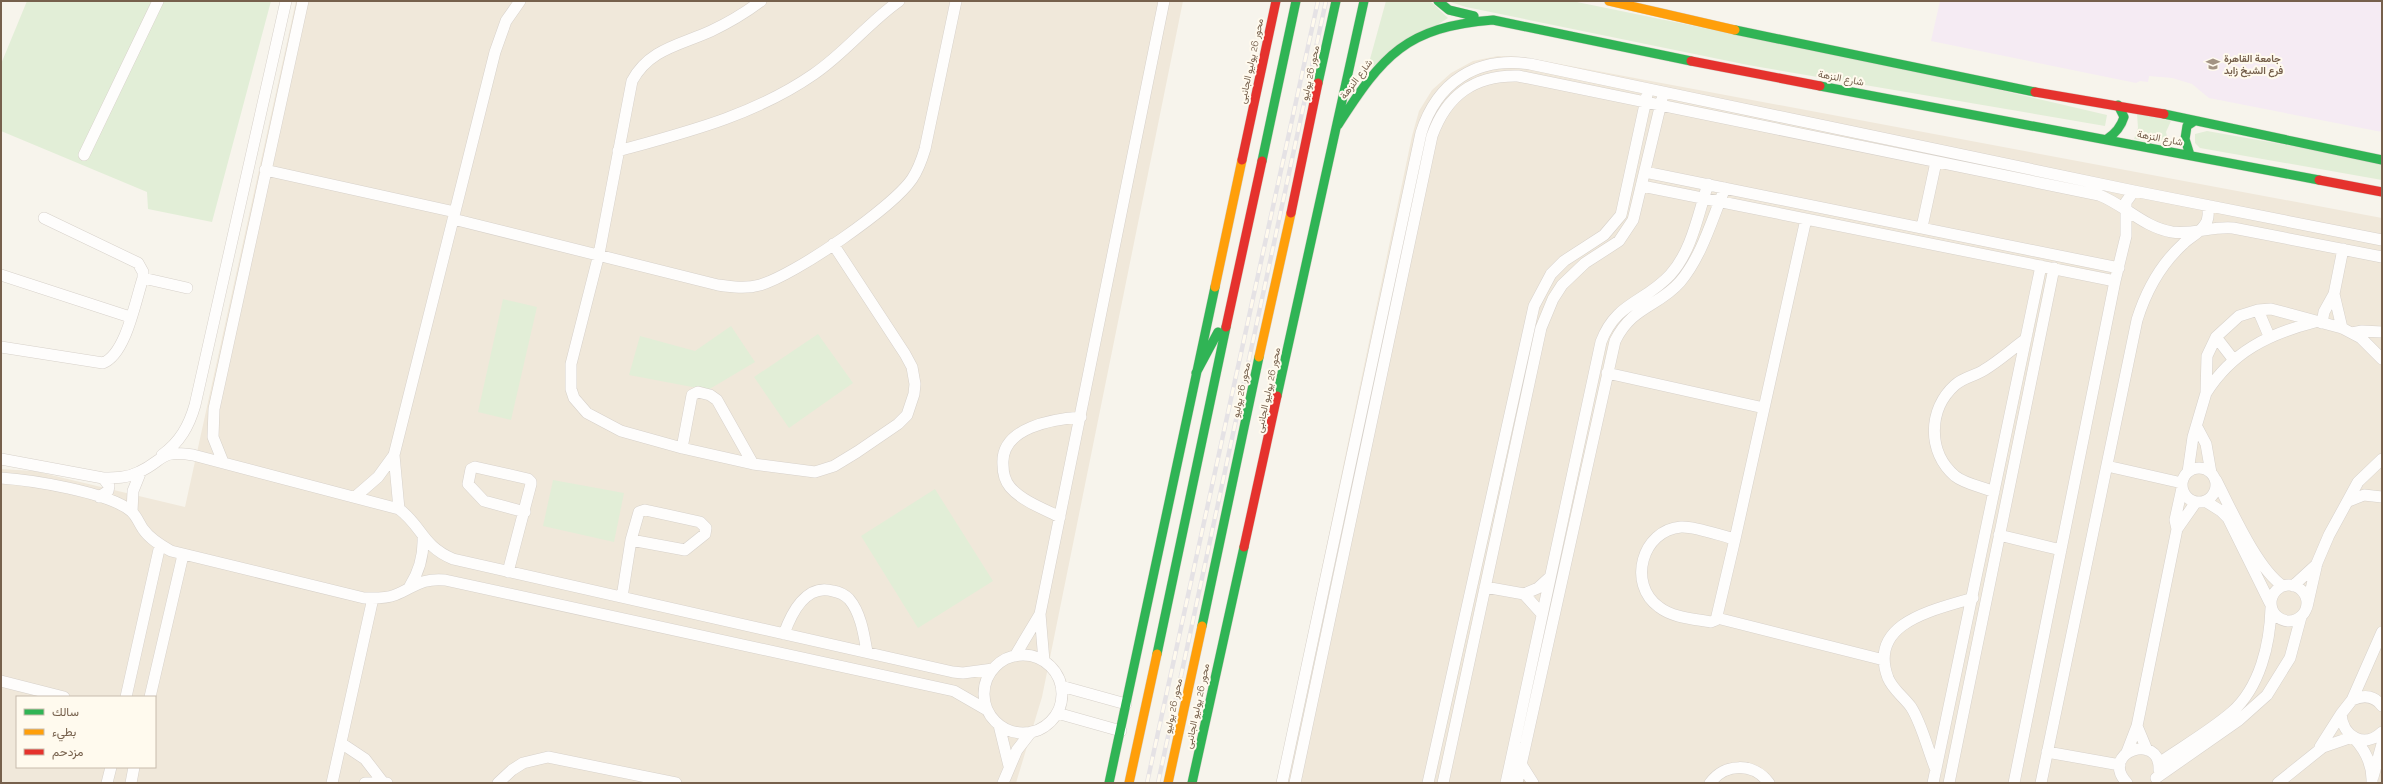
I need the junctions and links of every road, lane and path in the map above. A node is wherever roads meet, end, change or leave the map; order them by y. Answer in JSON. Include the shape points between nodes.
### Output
{"nodes":[{"id":1,"x":158,"y":1,"type":"edge"},
{"id":2,"x":286,"y":1,"type":"edge"},
{"id":3,"x":303,"y":1,"type":"edge"},
{"id":4,"x":520,"y":1,"type":"edge"},
{"id":5,"x":761,"y":1,"type":"edge"},
{"id":6,"x":899,"y":1,"type":"edge"},
{"id":7,"x":956,"y":1,"type":"edge"},
{"id":8,"x":1164,"y":1,"type":"edge"},
{"id":9,"x":1267,"y":1,"type":"edge"},
{"id":10,"x":1276,"y":1,"type":"edge"},
{"id":11,"x":1296,"y":1,"type":"edge"},
{"id":12,"x":1336,"y":1,"type":"edge"},
{"id":13,"x":1364,"y":1,"type":"edge"},
{"id":14,"x":1438,"y":1,"type":"edge"},
{"id":15,"x":1609,"y":1,"type":"edge"},
{"id":16,"x":1493,"y":20,"type":"junction"},
{"id":17,"x":1271,"y":22,"type":"junction"},
{"id":18,"x":1648,"y":89,"type":"junction"},
{"id":19,"x":1664,"y":92,"type":"junction"},
{"id":20,"x":1646,"y":102,"type":"junction"},
{"id":21,"x":1660,"y":105,"type":"junction"},
{"id":22,"x":2118,"y":105,"type":"junction"},
{"id":23,"x":1425,"y":119,"type":"junction"},
{"id":24,"x":1437,"y":122,"type":"junction"},
{"id":25,"x":2193,"y":122,"type":"junction"},
{"id":26,"x":1338,"y":125,"type":"junction"},
{"id":27,"x":2107,"y":138,"type":"junction"},
{"id":28,"x":618,"y":151,"type":"junction"},
{"id":29,"x":84,"y":155,"type":"dead end"},
{"id":30,"x":2190,"y":155,"type":"junction"},
{"id":31,"x":2382,"y":160,"type":"edge"},
{"id":32,"x":1936,"y":162,"type":"junction"},
{"id":33,"x":266,"y":170,"type":"junction"},
{"id":34,"x":1645,"y":172,"type":"junction"},
{"id":35,"x":1708,"y":184,"type":"junction"},
{"id":36,"x":1642,"y":186,"type":"junction"},
{"id":37,"x":1725,"y":188,"type":"junction"},
{"id":38,"x":2134,"y":191,"type":"junction"},
{"id":39,"x":2382,"y":192,"type":"edge"},
{"id":40,"x":1703,"y":198,"type":"junction"},
{"id":41,"x":1720,"y":202,"type":"junction"},
{"id":42,"x":2207,"y":206,"type":"junction"},
{"id":43,"x":2128,"y":211,"type":"junction"},
{"id":44,"x":454,"y":216,"type":"junction"},
{"id":45,"x":44,"y":218,"type":"dead end"},
{"id":46,"x":1806,"y":219,"type":"junction"},
{"id":47,"x":1922,"y":227,"type":"junction"},
{"id":48,"x":2198,"y":232,"type":"junction"},
{"id":49,"x":2382,"y":240,"type":"edge"},
{"id":50,"x":833,"y":244,"type":"junction"},
{"id":51,"x":2343,"y":249,"type":"junction"},
{"id":52,"x":599,"y":254,"type":"junction"},
{"id":53,"x":2382,"y":257,"type":"edge"},
{"id":54,"x":2041,"y":266,"type":"junction"},
{"id":55,"x":2054,"y":268,"type":"junction"},
{"id":56,"x":2119,"y":268,"type":"junction"},
{"id":57,"x":1,"y":275,"type":"edge"},
{"id":58,"x":143,"y":278,"type":"junction"},
{"id":59,"x":2115,"y":281,"type":"junction"},
{"id":60,"x":187,"y":288,"type":"dead end"},
{"id":61,"x":2334,"y":294,"type":"junction"},
{"id":62,"x":2258,"y":310,"type":"junction"},
{"id":63,"x":1229,"y":312,"type":"junction"},
{"id":64,"x":130,"y":317,"type":"junction"},
{"id":65,"x":2319,"y":322,"type":"junction"},
{"id":66,"x":2342,"y":328,"type":"junction"},
{"id":67,"x":2382,"y":332,"type":"edge"},
{"id":68,"x":2352,"y":333,"type":"junction"},
{"id":69,"x":2269,"y":336,"type":"junction"},
{"id":70,"x":2216,"y":337,"type":"junction"},
{"id":71,"x":2026,"y":339,"type":"junction"},
{"id":72,"x":1,"y":346,"type":"edge"},
{"id":73,"x":2380,"y":352,"type":"edge"},
{"id":74,"x":2234,"y":359,"type":"junction"},
{"id":75,"x":1196,"y":373,"type":"junction"},
{"id":76,"x":1607,"y":373,"type":"junction"},
{"id":77,"x":2206,"y":393,"type":"junction"},
{"id":78,"x":197,"y":396,"type":"junction"},
{"id":79,"x":216,"y":400,"type":"junction"},
{"id":80,"x":1764,"y":408,"type":"junction"},
{"id":81,"x":1081,"y":417,"type":"junction"},
{"id":82,"x":2197,"y":427,"type":"junction"},
{"id":83,"x":682,"y":448,"type":"junction"},
{"id":84,"x":394,"y":455,"type":"junction"},
{"id":85,"x":160,"y":457,"type":"junction"},
{"id":86,"x":1,"y":459,"type":"edge"},
{"id":87,"x":2382,"y":459,"type":"edge"},
{"id":88,"x":223,"y":462,"type":"junction"},
{"id":89,"x":754,"y":464,"type":"junction"},
{"id":90,"x":2107,"y":466,"type":"junction"},
{"id":91,"x":141,"y":471,"type":"junction"},
{"id":92,"x":2188,"y":472,"type":"junction"},
{"id":93,"x":2214,"y":476,"type":"junction"},
{"id":94,"x":1,"y":478,"type":"edge"},
{"id":95,"x":103,"y":478,"type":"junction"},
{"id":96,"x":2182,"y":485,"type":"junction"},
{"id":97,"x":1994,"y":492,"type":"junction"},
{"id":98,"x":99,"y":496,"type":"junction"},
{"id":99,"x":355,"y":497,"type":"junction"},
{"id":100,"x":2382,"y":497,"type":"edge"},
{"id":101,"x":2350,"y":501,"type":"junction"},
{"id":102,"x":2200,"y":502,"type":"junction"},
{"id":103,"x":398,"y":509,"type":"junction"},
{"id":104,"x":132,"y":512,"type":"junction"},
{"id":105,"x":525,"y":512,"type":"junction"},
{"id":106,"x":1060,"y":517,"type":"junction"},
{"id":107,"x":2177,"y":529,"type":"junction"},
{"id":108,"x":2241,"y":533,"type":"junction"},
{"id":109,"x":1999,"y":535,"type":"junction"},
{"id":110,"x":422,"y":536,"type":"junction"},
{"id":111,"x":1735,"y":539,"type":"junction"},
{"id":112,"x":631,"y":540,"type":"junction"},
{"id":113,"x":160,"y":546,"type":"junction"},
{"id":114,"x":2061,"y":550,"type":"junction"},
{"id":115,"x":183,"y":555,"type":"junction"},
{"id":116,"x":2317,"y":563,"type":"junction"},
{"id":117,"x":508,"y":572,"type":"junction"},
{"id":118,"x":1550,"y":577,"type":"junction"},
{"id":119,"x":410,"y":586,"type":"junction"},
{"id":120,"x":2288,"y":586,"type":"junction"},
{"id":121,"x":1485,"y":587,"type":"junction"},
{"id":122,"x":1524,"y":594,"type":"junction"},
{"id":123,"x":622,"y":597,"type":"junction"},
{"id":124,"x":374,"y":598,"type":"junction"},
{"id":125,"x":1972,"y":598,"type":"junction"},
{"id":126,"x":2271,"y":605,"type":"junction"},
{"id":127,"x":2304,"y":612,"type":"junction"},
{"id":128,"x":1040,"y":614,"type":"junction"},
{"id":129,"x":1542,"y":614,"type":"junction"},
{"id":130,"x":1717,"y":618,"type":"junction"},
{"id":131,"x":2382,"y":632,"type":"edge"},
{"id":132,"x":784,"y":634,"type":"junction"},
{"id":133,"x":867,"y":652,"type":"junction"},
{"id":134,"x":1015,"y":656,"type":"junction"},
{"id":135,"x":1884,"y":660,"type":"junction"},
{"id":136,"x":1044,"y":661,"type":"junction"},
{"id":137,"x":993,"y":669,"type":"junction"},
{"id":138,"x":1,"y":681,"type":"edge"},
{"id":139,"x":1061,"y":686,"type":"junction"},
{"id":140,"x":60,"y":696,"type":"edge"},
{"id":141,"x":126,"y":696,"type":"edge"},
{"id":142,"x":150,"y":696,"type":"edge"},
{"id":143,"x":2352,"y":700,"type":"junction"},
{"id":144,"x":1126,"y":704,"type":"junction"},
{"id":145,"x":2382,"y":706,"type":"edge"},
{"id":146,"x":987,"y":710,"type":"junction"},
{"id":147,"x":1057,"y":713,"type":"junction"},
{"id":148,"x":2341,"y":714,"type":"junction"},
{"id":149,"x":2235,"y":716,"type":"junction"},
{"id":150,"x":999,"y":725,"type":"junction"},
{"id":151,"x":2137,"y":726,"type":"junction"},
{"id":152,"x":1121,"y":731,"type":"junction"},
{"id":153,"x":1031,"y":732,"type":"junction"},
{"id":154,"x":2382,"y":732,"type":"edge"},
{"id":155,"x":2353,"y":738,"type":"junction"},
{"id":156,"x":341,"y":743,"type":"junction"},
{"id":157,"x":2382,"y":744,"type":"edge"},
{"id":158,"x":2148,"y":750,"type":"junction"},
{"id":159,"x":2047,"y":752,"type":"junction"},
{"id":160,"x":2127,"y":752,"type":"junction"},
{"id":161,"x":2315,"y":753,"type":"junction"},
{"id":162,"x":2159,"y":763,"type":"junction"},
{"id":163,"x":1521,"y":764,"type":"junction"},
{"id":164,"x":2120,"y":765,"type":"junction"},
{"id":165,"x":1009,"y":766,"type":"junction"},
{"id":166,"x":111,"y":768,"type":"edge"},
{"id":167,"x":134,"y":768,"type":"edge"},
{"id":168,"x":1936,"y":769,"type":"junction"},
{"id":169,"x":2153,"y":781,"type":"edge"},
{"id":170,"x":2372,"y":781,"type":"edge"},
{"id":171,"x":384,"y":782,"type":"edge"},
{"id":172,"x":2124,"y":782,"type":"edge"},
{"id":173,"x":107,"y":783,"type":"edge"},
{"id":174,"x":131,"y":783,"type":"edge"},
{"id":175,"x":332,"y":783,"type":"edge"},
{"id":176,"x":365,"y":783,"type":"edge"},
{"id":177,"x":498,"y":783,"type":"edge"},
{"id":178,"x":676,"y":783,"type":"edge"},
{"id":179,"x":1003,"y":783,"type":"edge"},
{"id":180,"x":1109,"y":783,"type":"edge"},
{"id":181,"x":1129,"y":783,"type":"edge"},
{"id":182,"x":1168,"y":783,"type":"edge"},
{"id":183,"x":1192,"y":783,"type":"edge"},
{"id":184,"x":1282,"y":783,"type":"edge"},
{"id":185,"x":1295,"y":783,"type":"edge"},
{"id":186,"x":1428,"y":783,"type":"edge"},
{"id":187,"x":1443,"y":783,"type":"edge"},
{"id":188,"x":1506,"y":783,"type":"edge"},
{"id":189,"x":1517,"y":783,"type":"edge"},
{"id":190,"x":1533,"y":783,"type":"edge"},
{"id":191,"x":1710,"y":783,"type":"edge"},
{"id":192,"x":1769,"y":783,"type":"edge"},
{"id":193,"x":1934,"y":783,"type":"edge"},
{"id":194,"x":1949,"y":783,"type":"edge"},
{"id":195,"x":2014,"y":783,"type":"edge"},
{"id":196,"x":2041,"y":783,"type":"edge"},
{"id":197,"x":2278,"y":783,"type":"edge"}],
"edges":[{"from":1,"to":29,"type":"street"},
{"from":2,"to":78,"type":"street"},
{"from":3,"to":33,"type":"street"},
{"from":4,"to":44,"type":"street","via":[[506,21],[495,52]]},
{"from":5,"to":28,"type":"street","via":[[722,26],[660,51],[644,63],[637,71],[629,92]]},
{"from":6,"to":28,"type":"street","via":[[834,59],[783,94],[714,124]]},
{"from":7,"to":50,"type":"street","via":[[920,165],[901,192]]},
{"from":8,"to":81,"type":"street"},
{"from":9,"to":17,"type":"street"},
{"from":10,"to":17,"type":"main road","name":"محور 26 يوليو الجانبى"},
{"from":11,"to":63,"type":"main road"},
{"from":12,"to":182,"type":"main road","name":"محور 26 يوليو"},
{"from":13,"to":26,"type":"main road","name":"محور 26 يوليو الجانبى"},
{"from":14,"to":16,"type":"main road","via":[[1442,6],[1457,13]]},
{"from":15,"to":22,"type":"main road","via":[[2006,87]]},
{"from":16,"to":26,"type":"main road","name":"شارع النزهة","via":[[1470,20],[1441,27],[1401,47],[1368,78]]},
{"from":16,"to":27,"type":"main road","name":"شارع النزهة","via":[[1710,65]]},
{"from":17,"to":75,"type":"main road","name":"محور 26 يوليو الجانبى"},
{"from":18,"to":19,"type":"street"},
{"from":18,"to":20,"type":"street"},
{"from":18,"to":23,"type":"street","via":[[1530,64],[1502,62],[1474,69],[1450,84]]},
{"from":19,"to":21,"type":"street"},
{"from":19,"to":38,"type":"street"},
{"from":20,"to":21,"type":"street"},
{"from":20,"to":24,"type":"street","via":[[1518,76],[1504,76],[1483,80],[1464,90],[1444,110]]},
{"from":20,"to":186,"type":"street","via":[[1621,215],[1604,235],[1579,250],[1556,270],[1541,290],[1534,306]]},
{"from":21,"to":32,"type":"street"},
{"from":21,"to":34,"type":"street"},
{"from":22,"to":25,"type":"main road"},
{"from":22,"to":27,"type":"main road","via":[[2124,117],[2121,126],[2115,134]]},
{"from":23,"to":24,"type":"street"},
{"from":23,"to":184,"type":"street"},
{"from":24,"to":185,"type":"street"},
{"from":25,"to":30,"type":"main road","via":[[2187,126],[2185,139]]},
{"from":25,"to":31,"type":"main road"},
{"from":26,"to":183,"type":"main road","name":"محور 26 يوليو الجانبى"},
{"from":27,"to":30,"type":"main road","name":"شارع النزهة"},
{"from":28,"to":52,"type":"street"},
{"from":30,"to":39,"type":"main road","name":"شارع النزهة"},
{"from":32,"to":43,"type":"street","via":[[2099,195]]},
{"from":32,"to":47,"type":"street"},
{"from":33,"to":44,"type":"street"},
{"from":33,"to":79,"type":"street"},
{"from":34,"to":35,"type":"street"},
{"from":34,"to":36,"type":"street"},
{"from":35,"to":37,"type":"street"},
{"from":35,"to":40,"type":"street"},
{"from":36,"to":40,"type":"street"},
{"from":36,"to":121,"type":"street","via":[[1633,220],[1627,231],[1610,248],[1573,273],[1562,285],[1546,313]]},
{"from":37,"to":41,"type":"street"},
{"from":37,"to":47,"type":"street"},
{"from":38,"to":42,"type":"street"},
{"from":38,"to":43,"type":"street","via":[[2126,202]]},
{"from":40,"to":41,"type":"street"},
{"from":40,"to":118,"type":"street","via":[[1679,264],[1660,284],[1624,307],[1606,328]]},
{"from":41,"to":46,"type":"street"},
{"from":41,"to":76,"type":"street","via":[[1696,258],[1680,282],[1632,316],[1619,332]]},
{"from":42,"to":48,"type":"street","via":[[2208,220]]},
{"from":42,"to":49,"type":"street"},
{"from":43,"to":48,"type":"street","via":[[2160,229]]},
{"from":43,"to":56,"type":"street"},
{"from":44,"to":52,"type":"street"},
{"from":44,"to":84,"type":"street"},
{"from":45,"to":58,"type":"street","via":[[133,260],[141,267]]},
{"from":46,"to":54,"type":"street"},
{"from":46,"to":80,"type":"street"},
{"from":47,"to":56,"type":"street"},
{"from":48,"to":51,"type":"street","via":[[2209,228],[2233,228]]},
{"from":48,"to":90,"type":"street","via":[[2167,261],[2142,303]]},
{"from":50,"to":52,"type":"street","via":[[780,276],[760,285],[739,288],[718,285]]},
{"from":50,"to":89,"type":"street","via":[[912,367],[915,384],[907,415],[898,424],[834,466],[815,472],[803,472]]},
{"from":51,"to":53,"type":"street"},
{"from":51,"to":61,"type":"street"},
{"from":52,"to":83,"type":"street","via":[[571,364],[571,389],[574,398],[587,413],[611,427]]},
{"from":54,"to":55,"type":"street"},
{"from":54,"to":71,"type":"street"},
{"from":55,"to":59,"type":"street"},
{"from":55,"to":109,"type":"street"},
{"from":56,"to":59,"type":"street"},
{"from":57,"to":64,"type":"street"},
{"from":58,"to":60,"type":"street"},
{"from":58,"to":64,"type":"street"},
{"from":59,"to":114,"type":"street"},
{"from":61,"to":65,"type":"street"},
{"from":61,"to":66,"type":"street"},
{"from":62,"to":65,"type":"street","via":[[2272,309]]},
{"from":62,"to":69,"type":"street"},
{"from":62,"to":70,"type":"street","via":[[2230,322]]},
{"from":63,"to":75,"type":"main road"},
{"from":63,"to":181,"type":"main road"},
{"from":64,"to":72,"type":"street","via":[[116,354],[103,363]]},
{"from":65,"to":66,"type":"street"},
{"from":65,"to":69,"type":"street"},
{"from":66,"to":68,"type":"street"},
{"from":67,"to":68,"type":"street","via":[[2362,330]]},
{"from":68,"to":73,"type":"street"},
{"from":69,"to":74,"type":"street"},
{"from":70,"to":74,"type":"street"},
{"from":70,"to":77,"type":"street","via":[[2207,356]]},
{"from":71,"to":97,"type":"street"},
{"from":71,"to":97,"type":"street","via":[[1984,371],[1956,384],[1942,400],[1935,418],[1936,446],[1949,470],[1957,477]]},
{"from":74,"to":77,"type":"street"},
{"from":75,"to":144,"type":"main road","name":"محور 26 يوليو الجانبى"},
{"from":76,"to":80,"type":"street"},
{"from":76,"to":163,"type":"street"},
{"from":77,"to":82,"type":"street"},
{"from":78,"to":79,"type":"street"},
{"from":78,"to":85,"type":"street","via":[[186,429]]},
{"from":79,"to":88,"type":"street","via":[[212,423],[213,437]]},
{"from":80,"to":111,"type":"street"},
{"from":81,"to":106,"type":"street"},
{"from":81,"to":106,"type":"street","via":[[1050,421],[1025,430],[1015,437],[1003,454],[1003,475],[1010,487],[1034,504]]},
{"from":82,"to":92,"type":"street"},
{"from":82,"to":93,"type":"street","via":[[2206,444]]},
{"from":83,"to":89,"type":"street"},
{"from":83,"to":89,"type":"street","via":[[692,395],[698,392],[717,400]]},
{"from":84,"to":99,"type":"street","via":[[378,477]]},
{"from":84,"to":103,"type":"street"},
{"from":85,"to":88,"type":"street","via":[[182,453]]},
{"from":85,"to":91,"type":"street"},
{"from":86,"to":95,"type":"street"},
{"from":87,"to":101,"type":"street","via":[[2358,482]]},
{"from":88,"to":99,"type":"street"},
{"from":90,"to":96,"type":"street"},
{"from":90,"to":159,"type":"street"},
{"from":91,"to":95,"type":"street","via":[[129,477]]},
{"from":91,"to":104,"type":"street","via":[[133,491]]},
{"from":92,"to":93,"type":"street","via":[[2200,468]]},
{"from":92,"to":96,"type":"street"},
{"from":93,"to":102,"type":"street","via":[[2214,493]]},
{"from":93,"to":108,"type":"street"},
{"from":94,"to":98,"type":"street","via":[[35,482]]},
{"from":95,"to":98,"type":"street","via":[[109,486],[108,491]]},
{"from":96,"to":102,"type":"street","via":[[2187,497]]},
{"from":96,"to":107,"type":"street","via":[[2175,520]]},
{"from":97,"to":125,"type":"street"},
{"from":98,"to":104,"type":"street"},
{"from":99,"to":103,"type":"street"},
{"from":100,"to":101,"type":"street","via":[[2364,495]]},
{"from":101,"to":116,"type":"street"},
{"from":102,"to":107,"type":"street"},
{"from":102,"to":108,"type":"street","via":[[2221,511]]},
{"from":103,"to":110,"type":"street"},
{"from":104,"to":113,"type":"street","via":[[144,531]]},
{"from":105,"to":105,"type":"street","via":[[530,480],[475,466],[471,469],[468,484],[484,501]]},
{"from":105,"to":117,"type":"street"},
{"from":106,"to":128,"type":"street"},
{"from":107,"to":151,"type":"street"},
{"from":108,"to":120,"type":"street","via":[[2275,581]]},
{"from":108,"to":126,"type":"street"},
{"from":109,"to":114,"type":"street"},
{"from":109,"to":194,"type":"street"},
{"from":110,"to":117,"type":"street","via":[[432,547],[453,559]]},
{"from":110,"to":119,"type":"street","via":[[421,562]]},
{"from":111,"to":130,"type":"street"},
{"from":111,"to":130,"type":"street","via":[[1683,527],[1671,529],[1652,543],[1642,565],[1644,588],[1658,607],[1668,613],[1711,622]]},
{"from":112,"to":112,"type":"street","via":[[637,515],[644,510],[700,522],[706,528],[705,534],[686,550]]},
{"from":112,"to":123,"type":"street"},
{"from":113,"to":115,"type":"street"},
{"from":113,"to":141,"type":"street"},
{"from":114,"to":195,"type":"street"},
{"from":115,"to":124,"type":"street"},
{"from":115,"to":142,"type":"street"},
{"from":116,"to":120,"type":"street"},
{"from":116,"to":127,"type":"street"},
{"from":117,"to":123,"type":"street"},
{"from":118,"to":122,"type":"street","via":[[1538,588]]},
{"from":118,"to":129,"type":"street"},
{"from":119,"to":124,"type":"street","via":[[394,596]]},
{"from":119,"to":146,"type":"street","via":[[433,579],[445,580],[954,691]]},
{"from":120,"to":126,"type":"street","via":[[2274,592]]},
{"from":120,"to":127,"type":"street","via":[[2303,592],[2307,602]]},
{"from":121,"to":122,"type":"street"},
{"from":121,"to":187,"type":"street"},
{"from":122,"to":129,"type":"street"},
{"from":123,"to":132,"type":"street"},
{"from":124,"to":156,"type":"street"},
{"from":125,"to":135,"type":"street","via":[[1914,617],[1901,624],[1892,636]]},
{"from":125,"to":168,"type":"street"},
{"from":126,"to":127,"type":"street","via":[[2276,617],[2286,622]]},
{"from":126,"to":149,"type":"street","via":[[2269,634],[2261,665]]},
{"from":127,"to":149,"type":"street","via":[[2284,672],[2267,695]]},
{"from":128,"to":134,"type":"street"},
{"from":128,"to":136,"type":"street"},
{"from":129,"to":188,"type":"street"},
{"from":130,"to":135,"type":"street"},
{"from":131,"to":143,"type":"street"},
{"from":132,"to":133,"type":"street"},
{"from":132,"to":133,"type":"street","via":[[791,615],[805,598],[818,591],[829,590],[849,599],[855,608],[864,632]]},
{"from":133,"to":137,"type":"street","via":[[953,672]]},
{"from":134,"to":136,"type":"street","via":[[1025,655]]},
{"from":134,"to":137,"type":"street"},
{"from":135,"to":168,"type":"street","via":[[1889,679],[1911,707]]},
{"from":136,"to":139,"type":"street","via":[[1058,676]]},
{"from":137,"to":146,"type":"street","via":[[986,682],[984,696]]},
{"from":138,"to":140,"type":"street"},
{"from":139,"to":144,"type":"street"},
{"from":139,"to":147,"type":"street","via":[[1062,696]]},
{"from":143,"to":145,"type":"street","via":[[2366,696],[2374,698]]},
{"from":143,"to":148,"type":"street"},
{"from":144,"to":152,"type":"main road","name":"محور 26 يوليو الجانبى"},
{"from":146,"to":150,"type":"street"},
{"from":147,"to":152,"type":"street"},
{"from":147,"to":153,"type":"street","via":[[1041,729]]},
{"from":148,"to":155,"type":"street","via":[[2344,728]]},
{"from":148,"to":161,"type":"street","via":[[2330,735]]},
{"from":149,"to":162,"type":"street"},
{"from":149,"to":169,"type":"street"},
{"from":150,"to":153,"type":"street","via":[[1009,730]]},
{"from":150,"to":165,"type":"street"},
{"from":151,"to":158,"type":"street"},
{"from":151,"to":160,"type":"street"},
{"from":152,"to":180,"type":"main road","name":"محور 26 يوليو الجانبى"},
{"from":153,"to":165,"type":"street"},
{"from":154,"to":155,"type":"street","via":[[2369,740]]},
{"from":155,"to":161,"type":"street","via":[[2332,742]]},
{"from":155,"to":170,"type":"street","via":[[2368,757]]},
{"from":156,"to":171,"type":"street","via":[[365,759]]},
{"from":156,"to":175,"type":"street"},
{"from":157,"to":170,"type":"street"},
{"from":158,"to":160,"type":"street","via":[[2139,748]]},
{"from":158,"to":162,"type":"street"},
{"from":159,"to":164,"type":"street"},
{"from":159,"to":196,"type":"street"},
{"from":160,"to":164,"type":"street"},
{"from":161,"to":197,"type":"street"},
{"from":162,"to":169,"type":"street"},
{"from":163,"to":189,"type":"street"},
{"from":163,"to":190,"type":"street"},
{"from":164,"to":172,"type":"street"},
{"from":165,"to":179,"type":"street"},
{"from":166,"to":173,"type":"street"},
{"from":167,"to":174,"type":"street"},
{"from":168,"to":193,"type":"street"},
{"from":168,"to":194,"type":"street"},
{"from":171,"to":176,"type":"street"},
{"from":177,"to":178,"type":"street","via":[[523,763],[548,757]]},
{"from":191,"to":192,"type":"street","via":[[1723,771],[1739,767],[1755,771]]}]}
